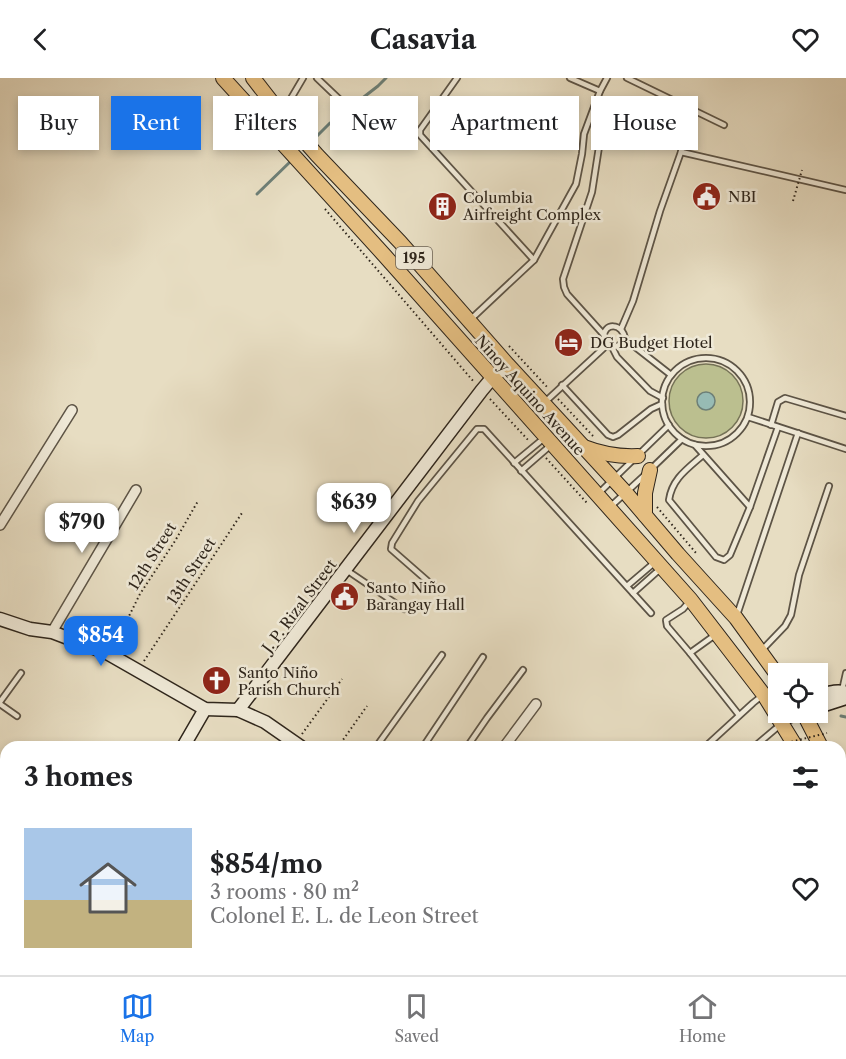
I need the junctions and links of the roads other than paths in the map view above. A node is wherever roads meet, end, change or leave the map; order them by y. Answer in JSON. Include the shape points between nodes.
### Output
{"nodes":[{"id":1,"x":223,"y":78,"type":"edge"},
{"id":2,"x":253,"y":78,"type":"edge"},
{"id":3,"x":303,"y":78,"type":"edge"},
{"id":4,"x":317,"y":78,"type":"edge"},
{"id":5,"x":457,"y":78,"type":"edge"},
{"id":6,"x":570,"y":78,"type":"edge"},
{"id":7,"x":607,"y":78,"type":"edge"},
{"id":8,"x":627,"y":78,"type":"edge"},
{"id":9,"x":600,"y":91,"type":"junction"},
{"id":10,"x":267,"y":96,"type":"edge"},
{"id":11,"x":292,"y":96,"type":"edge"},
{"id":12,"x":336,"y":96,"type":"edge"},
{"id":13,"x":724,"y":125,"type":"dead end"},
{"id":14,"x":313,"y":150,"type":"edge"},
{"id":15,"x":681,"y":152,"type":"junction"},
{"id":16,"x":846,"y":190,"type":"edge"},
{"id":17,"x":534,"y":260,"type":"junction"},
{"id":18,"x":469,"y":321,"type":"junction"},
{"id":19,"x":621,"y":329,"type":"junction"},
{"id":20,"x":604,"y":335,"type":"junction"},
{"id":21,"x":625,"y":339,"type":"junction"},
{"id":22,"x":610,"y":346,"type":"junction"},
{"id":23,"x":508,"y":365,"type":"junction"},
{"id":24,"x":671,"y":375,"type":"junction"},
{"id":25,"x":493,"y":377,"type":"junction"},
{"id":26,"x":562,"y":385,"type":"junction"},
{"id":27,"x":663,"y":398,"type":"junction"},
{"id":28,"x":543,"y":403,"type":"junction"},
{"id":29,"x":662,"y":404,"type":"junction"},
{"id":30,"x":72,"y":410,"type":"dead end"},
{"id":31,"x":846,"y":416,"type":"edge"},
{"id":32,"x":748,"y":417,"type":"junction"},
{"id":33,"x":669,"y":425,"type":"junction"},
{"id":34,"x":771,"y":425,"type":"junction"},
{"id":35,"x":778,"y":427,"type":"junction"},
{"id":36,"x":798,"y":434,"type":"junction"},
{"id":37,"x":682,"y":439,"type":"junction"},
{"id":38,"x":546,"y":445,"type":"junction"},
{"id":39,"x":695,"y":445,"type":"junction"},
{"id":40,"x":583,"y":446,"type":"junction"},
{"id":41,"x":846,"y":448,"type":"edge"},
{"id":42,"x":703,"y":455,"type":"junction"},
{"id":43,"x":638,"y":456,"type":"junction"},
{"id":44,"x":514,"y":463,"type":"junction"},
{"id":45,"x":650,"y":470,"type":"junction"},
{"id":46,"x":521,"y":471,"type":"junction"},
{"id":47,"x":614,"y":479,"type":"junction"},
{"id":48,"x":829,"y":486,"type":"dead end"},
{"id":49,"x":136,"y":490,"type":"dead end"},
{"id":50,"x":626,"y":493,"type":"junction"},
{"id":51,"x":594,"y":501,"type":"junction"},
{"id":52,"x":750,"y":507,"type":"junction"},
{"id":53,"x":609,"y":508,"type":"junction"},
{"id":54,"x":645,"y":515,"type":"junction"},
{"id":55,"x":0,"y":525,"type":"edge"},
{"id":56,"x":659,"y":564,"type":"junction"},
{"id":57,"x":345,"y":569,"type":"junction"},
{"id":58,"x":627,"y":586,"type":"junction"},
{"id":59,"x":439,"y":591,"type":"dead end"},
{"id":60,"x":633,"y":593,"type":"junction"},
{"id":61,"x":691,"y":600,"type":"junction"},
{"id":62,"x":404,"y":609,"type":"dead end"},
{"id":63,"x":651,"y":613,"type":"dead end"},
{"id":64,"x":736,"y":618,"type":"junction"},
{"id":65,"x":0,"y":619,"type":"edge"},
{"id":66,"x":52,"y":633,"type":"junction"},
{"id":67,"x":718,"y":633,"type":"junction"},
{"id":68,"x":761,"y":651,"type":"junction"},
{"id":69,"x":690,"y":653,"type":"junction"},
{"id":70,"x":442,"y":655,"type":"dead end"},
{"id":71,"x":483,"y":657,"type":"dead end"},
{"id":72,"x":769,"y":663,"type":"edge"},
{"id":73,"x":523,"y":670,"type":"dead end"},
{"id":74,"x":21,"y":673,"type":"dead end"},
{"id":75,"x":846,"y":673,"type":"edge"},
{"id":76,"x":764,"y":695,"type":"junction"},
{"id":77,"x":844,"y":695,"type":"edge"},
{"id":78,"x":828,"y":696,"type":"edge"},
{"id":79,"x":768,"y":702,"type":"edge"},
{"id":80,"x":828,"y":702,"type":"edge"},
{"id":81,"x":0,"y":703,"type":"edge"},
{"id":82,"x":536,"y":704,"type":"dead end"},
{"id":83,"x":205,"y":709,"type":"junction"},
{"id":84,"x":238,"y":710,"type":"junction"},
{"id":85,"x":739,"y":715,"type":"junction"},
{"id":86,"x":17,"y":716,"type":"dead end"},
{"id":87,"x":774,"y":723,"type":"edge"},
{"id":88,"x":781,"y":723,"type":"edge"},
{"id":89,"x":808,"y":723,"type":"edge"},
{"id":90,"x":186,"y":741,"type":"edge"},
{"id":91,"x":292,"y":741,"type":"edge"},
{"id":92,"x":380,"y":741,"type":"edge"},
{"id":93,"x":427,"y":741,"type":"edge"},
{"id":94,"x":472,"y":741,"type":"edge"},
{"id":95,"x":508,"y":741,"type":"edge"},
{"id":96,"x":711,"y":741,"type":"edge"},
{"id":97,"x":759,"y":741,"type":"edge"},
{"id":98,"x":792,"y":741,"type":"edge"},
{"id":99,"x":818,"y":741,"type":"edge"}],
"edges":[{"from":1,"to":25,"type":"main road","name":"Ninoy Aquino Avenue","number":"195"},
{"from":2,"to":10,"type":"main road","name":"Ninoy Aquino Avenue","number":"195"},
{"from":3,"to":11,"type":"lane"},
{"from":4,"to":12,"type":"lane"},
{"from":5,"to":17,"type":"lane","via":[[420,135]]},
{"from":6,"to":9,"type":"lane"},
{"from":7,"to":9,"type":"lane"},
{"from":8,"to":13,"type":"lane"},
{"from":9,"to":17,"type":"lane","via":[[584,134],[576,184]]},
{"from":14,"to":18,"type":"main road","name":"Ninoy Aquino Avenue","number":"195"},
{"from":15,"to":16,"type":"lane"},
{"from":15,"to":19,"type":"lane"},
{"from":15,"to":20,"type":"lane","via":[[680,137],[616,118],[605,124],[592,192],[563,279],[567,294]]},
{"from":17,"to":18,"type":"lane"},
{"from":18,"to":23,"type":"main road","name":"Ninoy Aquino Avenue","number":"195"},
{"from":19,"to":20,"type":"lane","via":[[611,327]]},
{"from":19,"to":21,"type":"lane"},
{"from":20,"to":22,"type":"lane"},
{"from":21,"to":22,"type":"lane","via":[[618,347]]},
{"from":21,"to":24,"type":"lane"},
{"from":22,"to":26,"type":"lane"},
{"from":22,"to":27,"type":"lane","via":[[650,391]]},
{"from":23,"to":25,"type":"street","name":"J. P. Rizal Street"},
{"from":23,"to":28,"type":"main road","name":"Ninoy Aquino Avenue","number":"195"},
{"from":24,"to":27,"type":"lane"},
{"from":24,"to":32,"type":"lane","via":[[691,360],[716,358],[728,363],[745,380],[749,392]]},
{"from":25,"to":38,"type":"main road","name":"Ninoy Aquino Avenue","number":"195"},
{"from":25,"to":57,"type":"street","name":"J. P. Rizal Street"},
{"from":26,"to":28,"type":"lane"},
{"from":26,"to":29,"type":"lane","via":[[613,437]]},
{"from":27,"to":29,"type":"lane"},
{"from":28,"to":40,"type":"main road","name":"Ninoy Aquino Avenue","number":"195"},
{"from":29,"to":33,"type":"lane"},
{"from":30,"to":55,"type":"street"},
{"from":31,"to":34,"type":"lane","via":[[785,398],[778,402]]},
{"from":32,"to":34,"type":"lane"},
{"from":32,"to":39,"type":"lane","via":[[742,428],[724,442]]},
{"from":33,"to":37,"type":"lane"},
{"from":33,"to":43,"type":"lane"},
{"from":34,"to":35,"type":"lane"},
{"from":35,"to":36,"type":"lane"},
{"from":35,"to":52,"type":"lane"},
{"from":36,"to":41,"type":"lane"},
{"from":36,"to":64,"type":"lane"},
{"from":37,"to":39,"type":"lane"},
{"from":37,"to":45,"type":"lane"},
{"from":38,"to":44,"type":"lane","via":[[534,446]]},
{"from":38,"to":46,"type":"lane"},
{"from":38,"to":51,"type":"main road","name":"Ninoy Aquino Avenue","number":"195"},
{"from":39,"to":42,"type":"lane"},
{"from":40,"to":43,"type":"main road","via":[[610,455]]},
{"from":40,"to":47,"type":"main road","name":"Ninoy Aquino Avenue","number":"195"},
{"from":42,"to":52,"type":"lane"},
{"from":42,"to":52,"type":"lane","via":[[682,474],[671,489],[669,500],[720,560],[728,559]]},
{"from":43,"to":47,"type":"lane"},
{"from":44,"to":46,"type":"lane"},
{"from":44,"to":59,"type":"lane","via":[[484,429],[477,429],[418,501],[392,543],[392,549]]},
{"from":45,"to":50,"type":"lane"},
{"from":45,"to":54,"type":"main road"},
{"from":46,"to":58,"type":"lane"},
{"from":47,"to":50,"type":"main road","name":"Ninoy Aquino Avenue","number":"195"},
{"from":47,"to":51,"type":"lane"},
{"from":48,"to":68,"type":"lane","via":[[799,575],[791,615]]},
{"from":49,"to":66,"type":"street"},
{"from":50,"to":53,"type":"lane"},
{"from":50,"to":54,"type":"main road","name":"Ninoy Aquino Avenue","number":"195"},
{"from":51,"to":53,"type":"main road","name":"Ninoy Aquino Avenue","number":"195"},
{"from":53,"to":56,"type":"main road","name":"Ninoy Aquino Avenue","number":"195"},
{"from":54,"to":64,"type":"main road","name":"Ninoy Aquino Avenue","number":"195"},
{"from":56,"to":58,"type":"lane"},
{"from":56,"to":60,"type":"lane"},
{"from":56,"to":61,"type":"main road","name":"Ninoy Aquino Avenue","number":"195"},
{"from":57,"to":62,"type":"lane"},
{"from":57,"to":84,"type":"street","name":"J. P. Rizal Street"},
{"from":58,"to":60,"type":"lane"},
{"from":60,"to":63,"type":"lane"},
{"from":61,"to":67,"type":"main road","name":"Ninoy Aquino Avenue","number":"195"},
{"from":61,"to":69,"type":"lane","via":[[666,620]]},
{"from":64,"to":68,"type":"main road","name":"Ninoy Aquino Avenue","number":"195"},
{"from":65,"to":66,"type":"street"},
{"from":66,"to":83,"type":"street","via":[[107,653]]},
{"from":67,"to":69,"type":"lane"},
{"from":67,"to":76,"type":"main road","name":"Ninoy Aquino Avenue","number":"195"},
{"from":68,"to":72,"type":"main road","name":"Ninoy Aquino Avenue","number":"195"},
{"from":69,"to":85,"type":"lane"},
{"from":70,"to":92,"type":"lane"},
{"from":71,"to":93,"type":"lane"},
{"from":73,"to":94,"type":"lane"},
{"from":74,"to":81,"type":"lane"},
{"from":75,"to":77,"type":"lane"},
{"from":76,"to":79,"type":"main road","name":"Ninoy Aquino Avenue","number":"195"},
{"from":76,"to":85,"type":"lane"},
{"from":77,"to":78,"type":"street"},
{"from":77,"to":80,"type":"street"},
{"from":81,"to":86,"type":"lane"},
{"from":82,"to":95,"type":"street"},
{"from":83,"to":84,"type":"street"},
{"from":83,"to":90,"type":"street"},
{"from":84,"to":91,"type":"street"},
{"from":85,"to":96,"type":"lane"},
{"from":87,"to":97,"type":"lane"},
{"from":88,"to":98,"type":"main road","name":"Ninoy Aquino Avenue","number":"195"},
{"from":89,"to":99,"type":"main road"}]}
